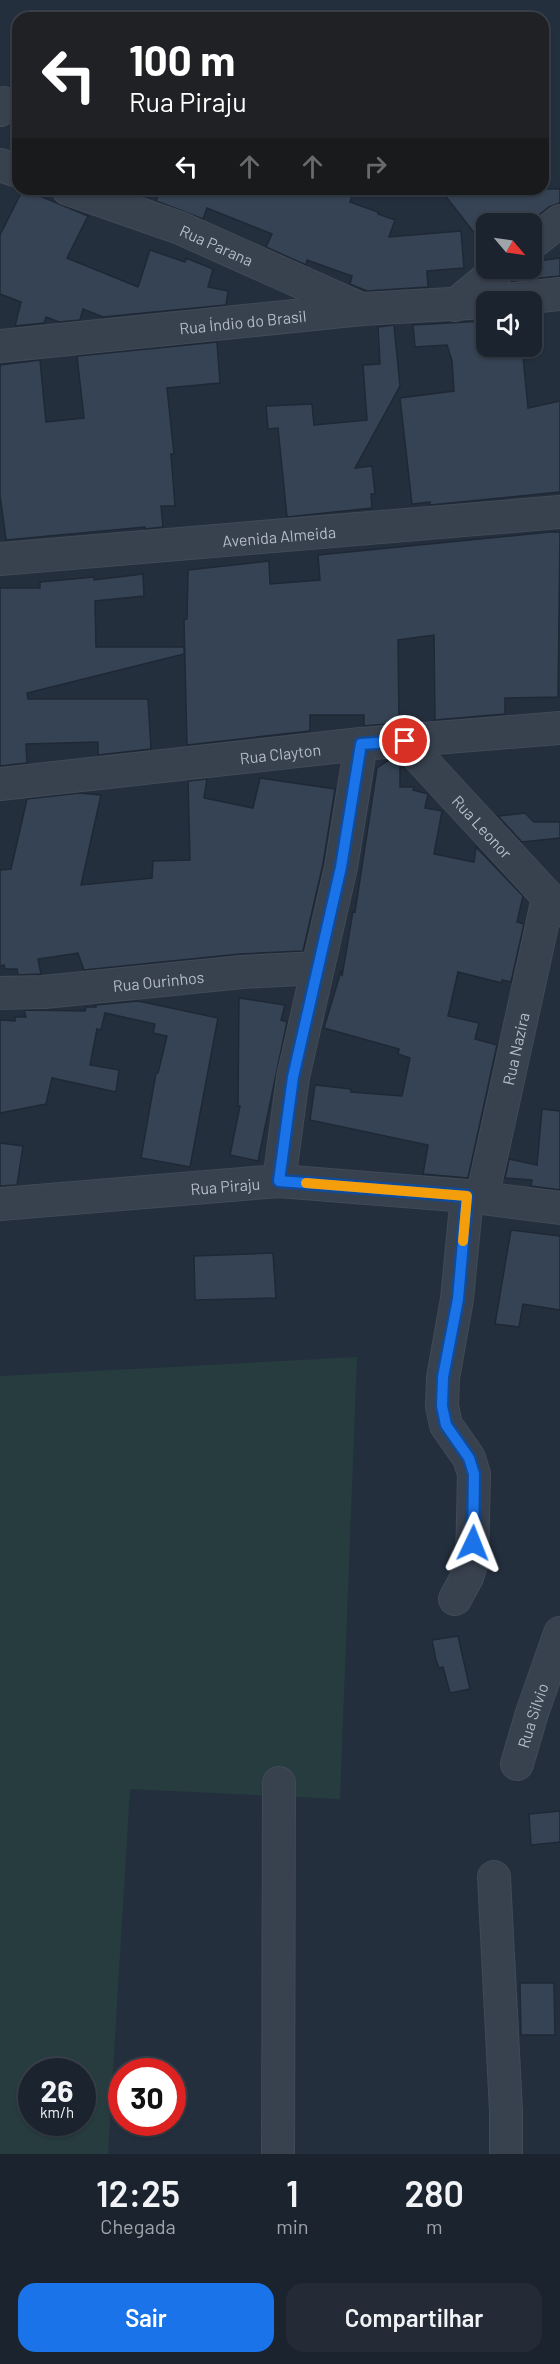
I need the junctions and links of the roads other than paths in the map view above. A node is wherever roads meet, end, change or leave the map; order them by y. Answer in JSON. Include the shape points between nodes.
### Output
{"nodes":[{"id":1,"x":85,"y":195,"type":"edge"},
{"id":2,"x":560,"y":221,"type":"edge"},
{"id":3,"x":542,"y":235,"type":"edge"},
{"id":4,"x":487,"y":279,"type":"edge"},
{"id":5,"x":560,"y":294,"type":"edge"},
{"id":6,"x":542,"y":296,"type":"edge"},
{"id":7,"x":476,"y":303,"type":"edge"},
{"id":8,"x":455,"y":305,"type":"junction"},
{"id":9,"x":362,"y":309,"type":"junction"},
{"id":10,"x":0,"y":346,"type":"edge"},
{"id":11,"x":560,"y":512,"type":"edge"},
{"id":12,"x":0,"y":559,"type":"edge"},
{"id":13,"x":560,"y":728,"type":"edge"},
{"id":14,"x":405,"y":741,"type":"junction"},
{"id":15,"x":361,"y":744,"type":"junction"},
{"id":16,"x":0,"y":784,"type":"edge"},
{"id":17,"x":554,"y":904,"type":"edge"},
{"id":18,"x":317,"y":968,"type":"junction"},
{"id":19,"x":0,"y":993,"type":"edge"},
{"id":20,"x":279,"y":1181,"type":"junction"},
{"id":21,"x":474,"y":1197,"type":"junction"},
{"id":22,"x":0,"y":1204,"type":"edge"},
{"id":23,"x":560,"y":1208,"type":"edge"},
{"id":24,"x":455,"y":1599,"type":"dead end"},
{"id":25,"x":560,"y":1633,"type":"edge"},
{"id":26,"x":517,"y":1764,"type":"dead end"},
{"id":27,"x":279,"y":1783,"type":"dead end"},
{"id":28,"x":494,"y":1877,"type":"dead end"},
{"id":29,"x":278,"y":2154,"type":"edge"},
{"id":30,"x":506,"y":2154,"type":"edge"}],
"edges":[{"from":1,"to":9,"type":"street","name":"Rua Parana","via":[[180,228]]},
{"from":2,"to":3,"type":"street"},
{"from":4,"to":8,"type":"street"},
{"from":5,"to":6,"type":"street","name":"Rua Índio do Brasil"},
{"from":7,"to":8,"type":"street","name":"Rua Índio do Brasil"},
{"from":8,"to":9,"type":"street","name":"Rua Índio do Brasil"},
{"from":9,"to":10,"type":"street","name":"Rua Índio do Brasil"},
{"from":11,"to":12,"type":"street","name":"Avenida Almeida"},
{"from":13,"to":14,"type":"street","name":"Rua Clayton"},
{"from":14,"to":15,"type":"street","name":"Rua Clayton"},
{"from":14,"to":17,"type":"street","name":"Rua Leonor"},
{"from":15,"to":16,"type":"street","name":"Rua Clayton"},
{"from":15,"to":18,"type":"street","via":[[341,867]]},
{"from":17,"to":21,"type":"street","name":"Rua Nazira"},
{"from":18,"to":19,"type":"street","name":"Rua Ourinhos"},
{"from":18,"to":20,"type":"street","via":[[293,1077]]},
{"from":20,"to":21,"type":"street","name":"Rua Piraju"},
{"from":20,"to":22,"type":"street","name":"Rua Piraju"},
{"from":21,"to":23,"type":"street","name":"Rua Piraju"},
{"from":21,"to":24,"type":"street","name":"Rua Nazira","via":[[443,1377],[446,1425],[469,1458],[474,1474],[472,1562]]},
{"from":25,"to":26,"type":"street","name":"Rua Silvio"},
{"from":27,"to":29,"type":"street"},
{"from":28,"to":30,"type":"street"}]}
